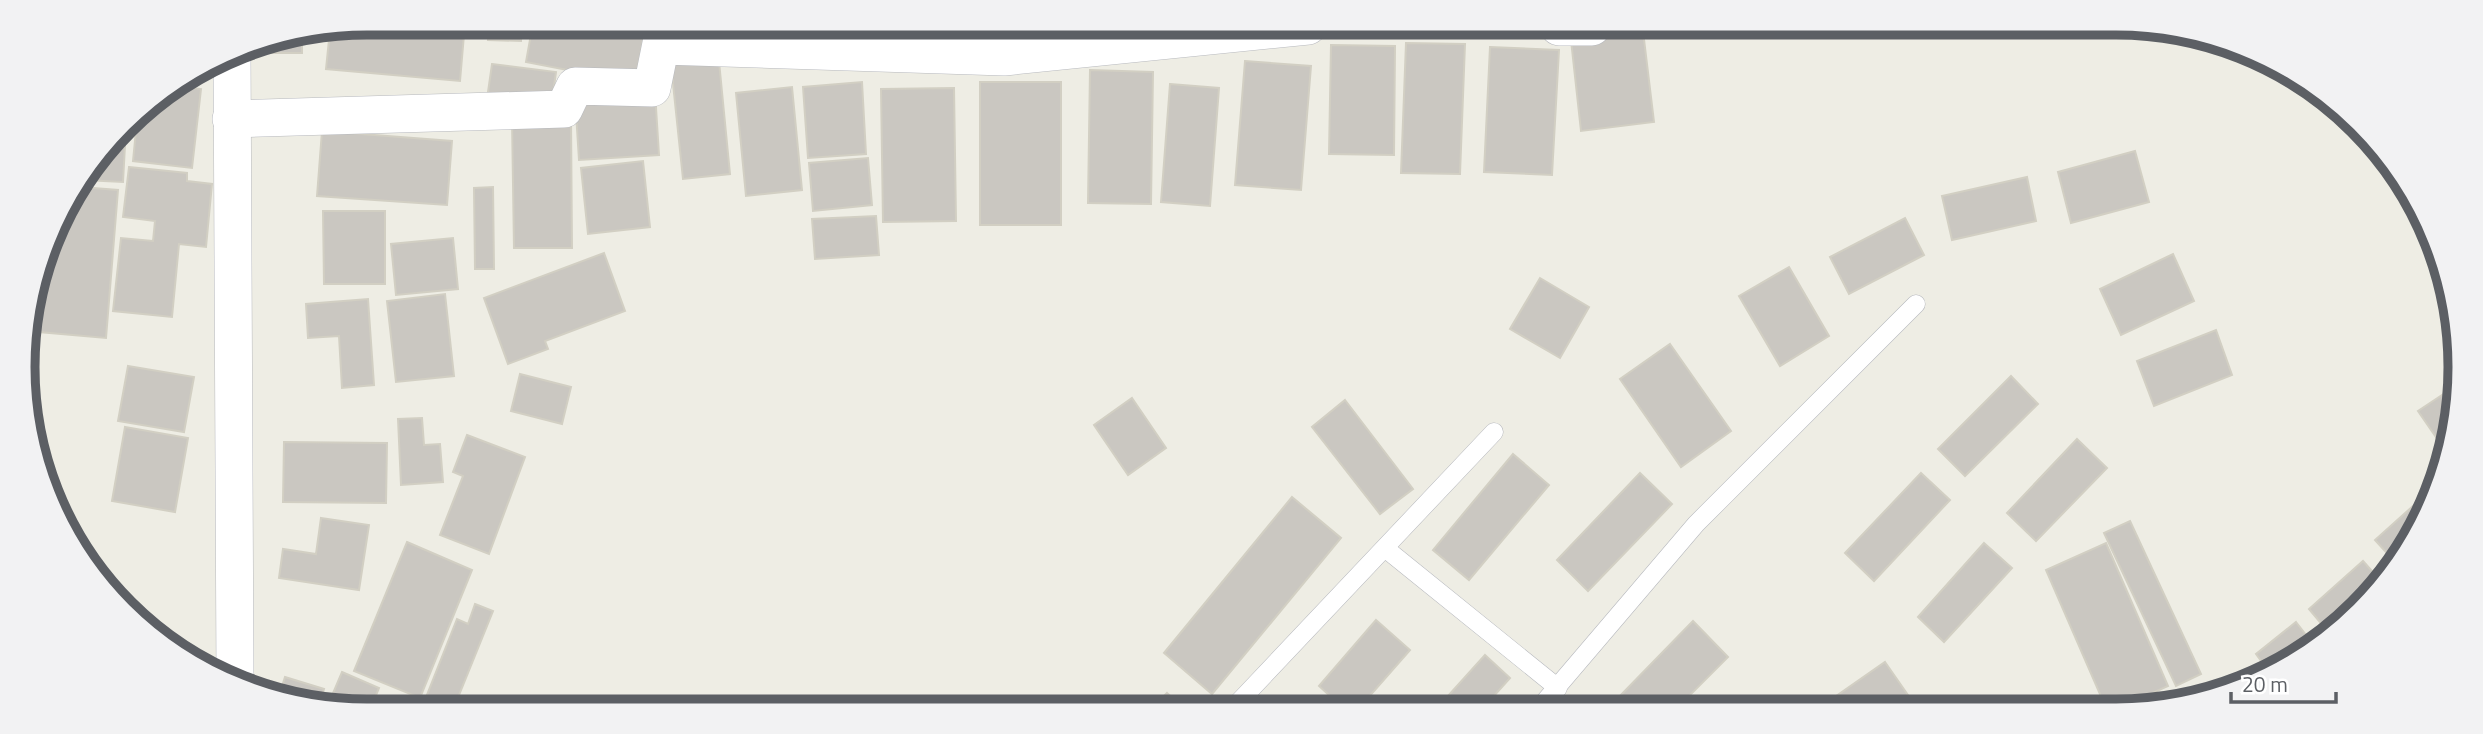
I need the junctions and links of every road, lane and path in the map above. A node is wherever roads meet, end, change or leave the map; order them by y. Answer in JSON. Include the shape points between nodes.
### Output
{"nodes":[{"id":1,"x":664,"y":35,"type":"edge"},
{"id":2,"x":1220,"y":35,"type":"edge"},
{"id":3,"x":232,"y":64,"type":"edge"},
{"id":4,"x":231,"y":119,"type":"junction"},
{"id":5,"x":1916,"y":304,"type":"dead end"},
{"id":6,"x":1494,"y":432,"type":"dead end"},
{"id":7,"x":1386,"y":549,"type":"junction"},
{"id":8,"x":235,"y":672,"type":"edge"},
{"id":9,"x":1558,"y":688,"type":"junction"},
{"id":10,"x":1248,"y":699,"type":"edge"},
{"id":11,"x":1548,"y":699,"type":"edge"}],
"edges":[{"from":1,"to":2,"type":"street","via":[[1004,57]]},
{"from":1,"to":4,"type":"street","via":[[652,88],[575,86],[564,109]]},
{"from":3,"to":4,"type":"street"},
{"from":4,"to":8,"type":"street"},
{"from":5,"to":9,"type":"lane","via":[[1696,524]]},
{"from":6,"to":7,"type":"lane"},
{"from":7,"to":9,"type":"lane"},
{"from":7,"to":10,"type":"lane"},
{"from":9,"to":11,"type":"lane"}]}
